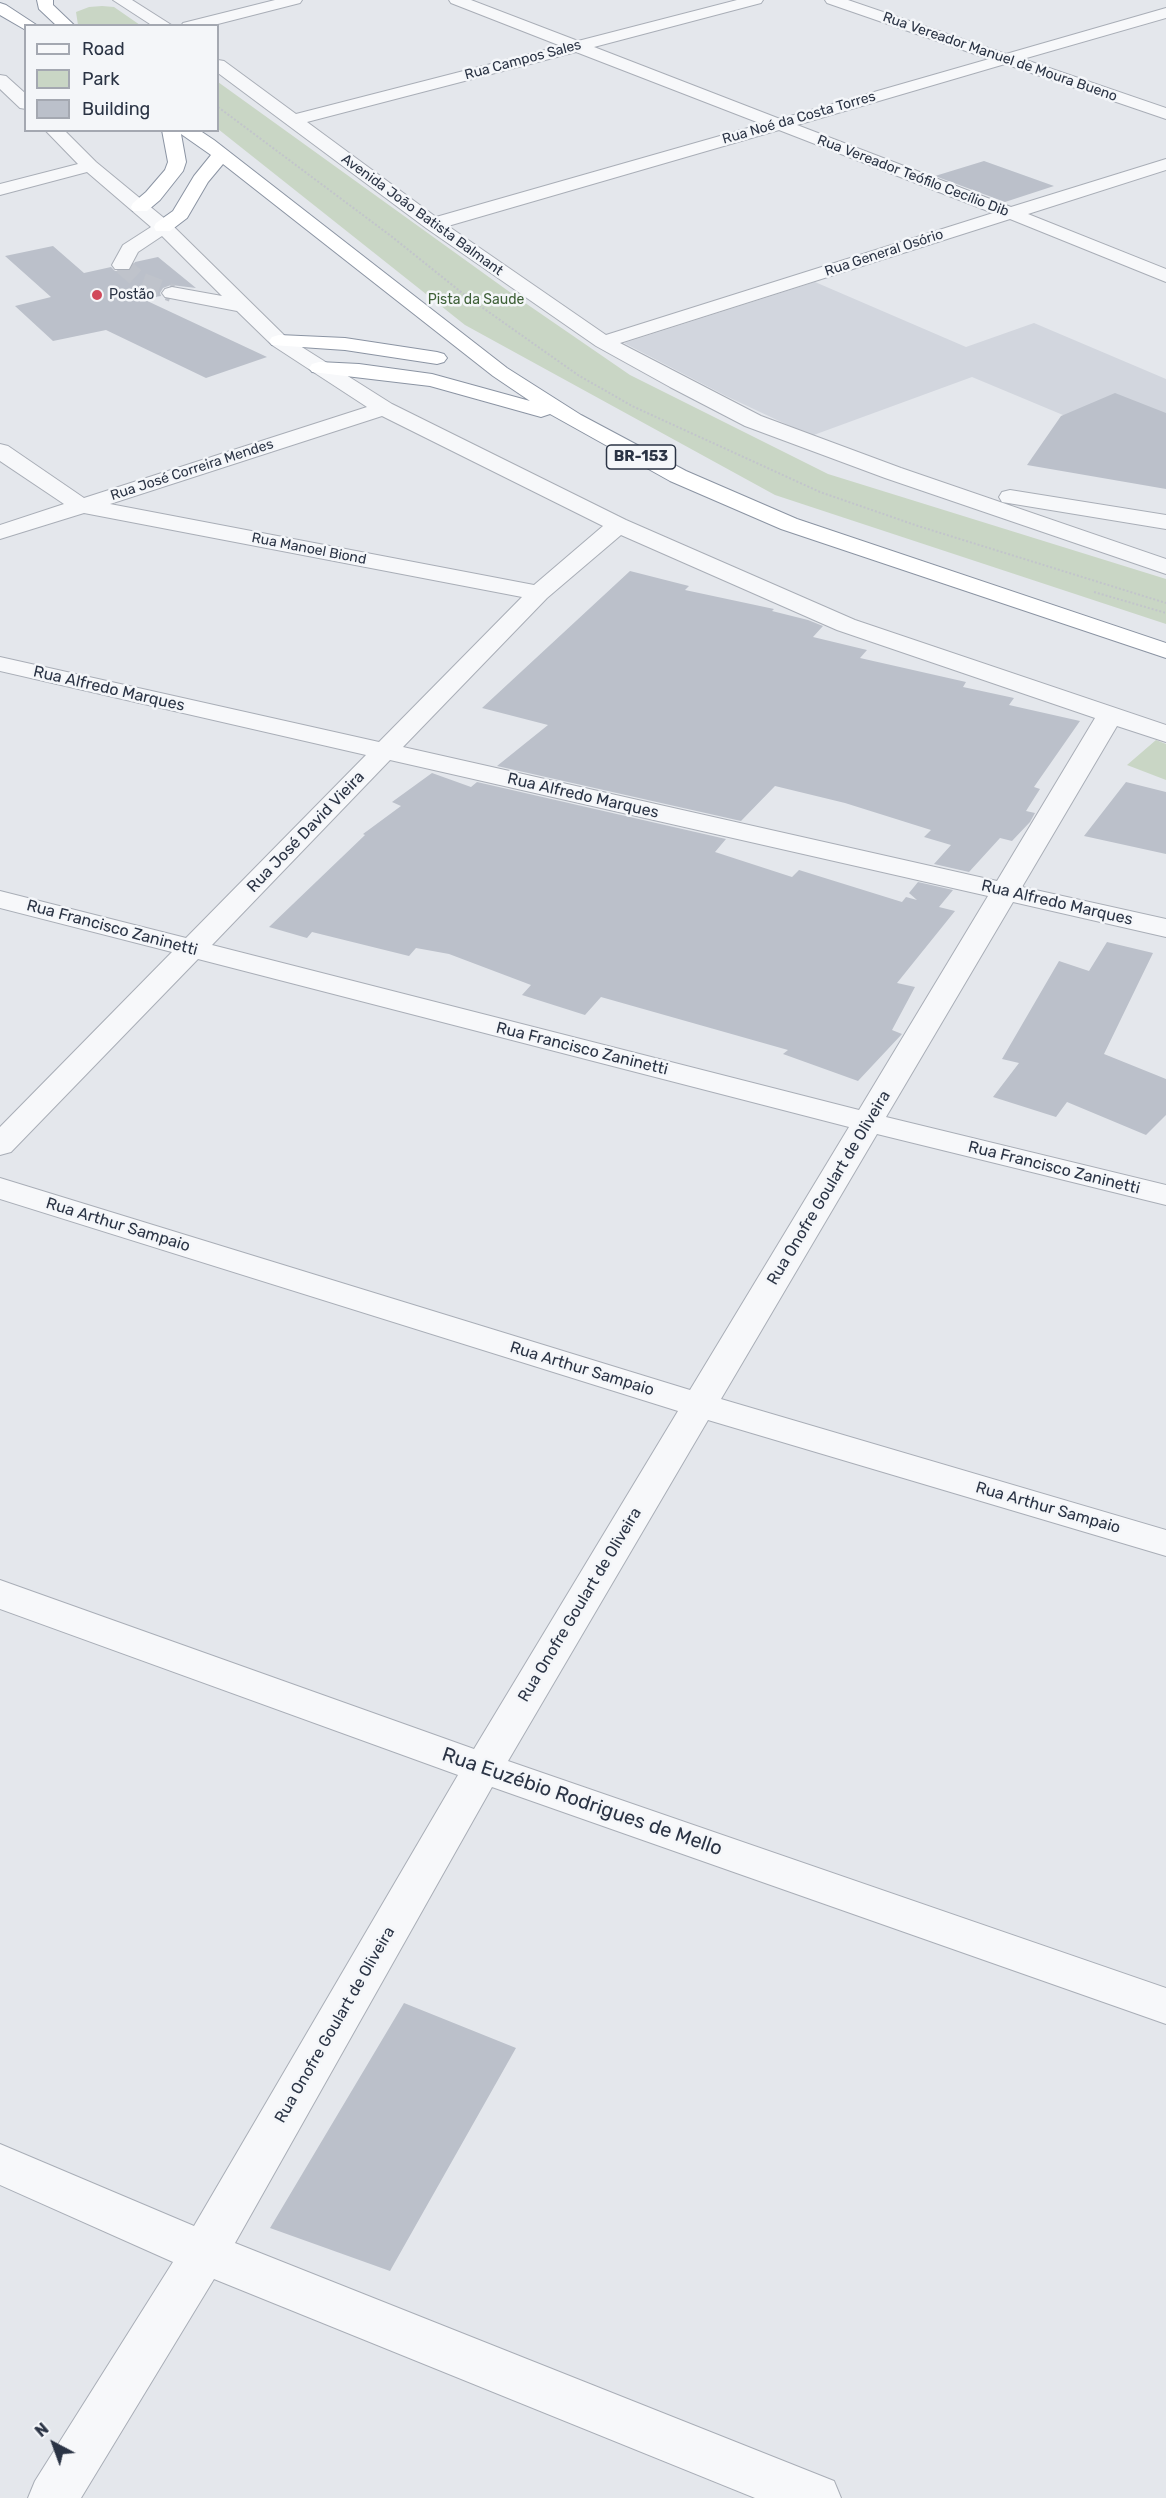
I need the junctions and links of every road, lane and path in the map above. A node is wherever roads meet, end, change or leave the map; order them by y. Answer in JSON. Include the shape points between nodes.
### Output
{"nodes":[{"id":1,"x":45,"y":0,"type":"edge"},
{"id":2,"x":121,"y":0,"type":"edge"},
{"id":3,"x":294,"y":0,"type":"edge"},
{"id":4,"x":457,"y":0,"type":"edge"},
{"id":5,"x":755,"y":0,"type":"edge"},
{"id":6,"x":833,"y":0,"type":"edge"},
{"id":7,"x":0,"y":8,"type":"edge"},
{"id":8,"x":1166,"y":13,"type":"edge"},
{"id":9,"x":27,"y":24,"type":"edge"},
{"id":10,"x":65,"y":24,"type":"edge"},
{"id":11,"x":162,"y":24,"type":"edge"},
{"id":12,"x":197,"y":24,"type":"edge"},
{"id":13,"x":576,"y":47,"type":"junction"},
{"id":14,"x":1004,"y":59,"type":"junction"},
{"id":15,"x":219,"y":66,"type":"edge"},
{"id":16,"x":0,"y":80,"type":"edge"},
{"id":17,"x":24,"y":102,"type":"edge"},
{"id":18,"x":1166,"y":114,"type":"edge"},
{"id":19,"x":291,"y":121,"type":"junction"},
{"id":20,"x":778,"y":124,"type":"junction"},
{"id":21,"x":55,"y":132,"type":"edge"},
{"id":22,"x":171,"y":132,"type":"edge"},
{"id":23,"x":189,"y":132,"type":"edge"},
{"id":24,"x":221,"y":155,"type":"junction"},
{"id":25,"x":1166,"y":164,"type":"edge"},
{"id":26,"x":90,"y":166,"type":"junction"},
{"id":27,"x":0,"y":190,"type":"edge"},
{"id":28,"x":140,"y":207,"type":"junction"},
{"id":29,"x":1010,"y":213,"type":"junction"},
{"id":30,"x":432,"y":224,"type":"junction"},
{"id":31,"x":163,"y":227,"type":"junction"},
{"id":32,"x":122,"y":265,"type":"dead end"},
{"id":33,"x":1166,"y":276,"type":"edge"},
{"id":34,"x":172,"y":293,"type":"tunnel mouth"},
{"id":35,"x":243,"y":306,"type":"junction"},
{"id":36,"x":279,"y":341,"type":"junction"},
{"id":37,"x":603,"y":342,"type":"junction"},
{"id":38,"x":320,"y":368,"type":"junction"},
{"id":39,"x":500,"y":372,"type":"junction"},
{"id":40,"x":384,"y":409,"type":"junction"},
{"id":41,"x":573,"y":420,"type":"junction"},
{"id":42,"x":0,"y":451,"type":"edge"},
{"id":43,"x":893,"y":474,"type":"junction"},
{"id":44,"x":80,"y":505,"type":"junction"},
{"id":45,"x":1166,"y":522,"type":"edge"},
{"id":46,"x":618,"y":525,"type":"junction"},
{"id":47,"x":0,"y":532,"type":"edge"},
{"id":48,"x":1166,"y":567,"type":"edge"},
{"id":49,"x":539,"y":592,"type":"junction"},
{"id":50,"x":1166,"y":651,"type":"edge"},
{"id":51,"x":0,"y":664,"type":"edge"},
{"id":52,"x":1110,"y":714,"type":"junction"},
{"id":53,"x":1166,"y":734,"type":"edge"},
{"id":54,"x":385,"y":751,"type":"junction"},
{"id":55,"x":1005,"y":891,"type":"junction"},
{"id":56,"x":0,"y":899,"type":"edge"},
{"id":57,"x":1166,"y":928,"type":"edge"},
{"id":58,"x":192,"y":949,"type":"junction"},
{"id":59,"x":867,"y":1122,"type":"junction"},
{"id":60,"x":0,"y":1145,"type":"edge"},
{"id":61,"x":0,"y":1188,"type":"edge"},
{"id":62,"x":1166,"y":1195,"type":"edge"},
{"id":63,"x":699,"y":1405,"type":"junction"},
{"id":64,"x":1166,"y":1543,"type":"edge"},
{"id":65,"x":0,"y":1594,"type":"edge"},
{"id":66,"x":483,"y":1768,"type":"junction"},
{"id":67,"x":1166,"y":2006,"type":"edge"},
{"id":68,"x":0,"y":2164,"type":"edge"},
{"id":69,"x":204,"y":2253,"type":"junction"},
{"id":70,"x":53,"y":2498,"type":"edge"},
{"id":71,"x":816,"y":2498,"type":"edge"}],
"edges":[{"from":1,"to":10,"type":"highway","via":[[45,6]]},
{"from":2,"to":11,"type":"street"},
{"from":3,"to":12,"type":"street"},
{"from":4,"to":13,"type":"street","name":"Rua Vereador Teófilo Cecílio Dib"},
{"from":5,"to":13,"type":"street","name":"Rua Campos Sales"},
{"from":6,"to":14,"type":"street","name":"Rua Vereador Manuel de Moura Bueno"},
{"from":7,"to":9,"type":"highway"},
{"from":8,"to":14,"type":"street","name":"Rua Noé da Costa Torres"},
{"from":13,"to":19,"type":"street","name":"Rua Campos Sales"},
{"from":13,"to":20,"type":"street","name":"Rua Vereador Teófilo Cecílio Dib"},
{"from":14,"to":18,"type":"street","name":"Rua Vereador Manuel de Moura Bueno"},
{"from":14,"to":20,"type":"street","name":"Rua Noé da Costa Torres"},
{"from":15,"to":19,"type":"street","name":"Avenida João Batista Balmant"},
{"from":16,"to":17,"type":"street"},
{"from":19,"to":30,"type":"street","name":"Avenida João Batista Balmant"},
{"from":20,"to":29,"type":"street","name":"Rua Vereador Teófilo Cecílio Dib"},
{"from":20,"to":30,"type":"street","name":"Rua Noé da Costa Torres"},
{"from":21,"to":26,"type":"street"},
{"from":22,"to":28,"type":"highway","via":[[177,162],[174,171]]},
{"from":23,"to":24,"type":"highway","number":"BR-153"},
{"from":24,"to":31,"type":"highway","via":[[180,214]]},
{"from":24,"to":39,"type":"highway","number":"BR-153"},
{"from":25,"to":29,"type":"street","name":"Rua General Osório"},
{"from":26,"to":27,"type":"street"},
{"from":26,"to":28,"type":"street"},
{"from":28,"to":31,"type":"street"},
{"from":29,"to":33,"type":"street","name":"Rua Vereador Teófilo Cecílio Dib"},
{"from":29,"to":37,"type":"street","name":"Rua General Osório"},
{"from":30,"to":37,"type":"street","name":"Avenida João Batista Balmant"},
{"from":31,"to":32,"type":"street","via":[[130,249]]},
{"from":31,"to":35,"type":"street"},
{"from":34,"to":35,"type":"street"},
{"from":35,"to":36,"type":"street"},
{"from":36,"to":38,"type":"street"},
{"from":36,"to":39,"type":"highway","via":[[387,349]]},
{"from":37,"to":43,"type":"street","name":"Avenida João Batista Balmant","via":[[753,421]]},
{"from":38,"to":40,"type":"street"},
{"from":38,"to":41,"type":"highway","via":[[432,380]]},
{"from":39,"to":41,"type":"highway","number":"BR-153"},
{"from":40,"to":44,"type":"street","name":"Rua José Correira Mendes"},
{"from":40,"to":46,"type":"street"},
{"from":41,"to":50,"type":"highway","number":"BR-153","via":[[678,476],[789,524]]},
{"from":42,"to":44,"type":"street"},
{"from":43,"to":45,"type":"street","via":[[987,494]]},
{"from":43,"to":48,"type":"street"},
{"from":44,"to":47,"type":"street","name":"Rua José Correira Mendes"},
{"from":44,"to":49,"type":"street","name":"Rua Manoel Biond"},
{"from":46,"to":49,"type":"street","name":"Rua José David Vieira"},
{"from":46,"to":52,"type":"street","via":[[846,625]]},
{"from":49,"to":54,"type":"street","name":"Rua José David Vieira"},
{"from":51,"to":54,"type":"street","name":"Rua Alfredo Marques"},
{"from":52,"to":53,"type":"street"},
{"from":52,"to":55,"type":"street","name":"Rua Onofre Goulart de Oliveira"},
{"from":54,"to":55,"type":"street","name":"Rua Alfredo Marques"},
{"from":54,"to":58,"type":"street","name":"Rua José David Vieira"},
{"from":55,"to":57,"type":"street","name":"Rua Alfredo Marques"},
{"from":55,"to":59,"type":"street","name":"Rua Onofre Goulart de Oliveira"},
{"from":56,"to":58,"type":"street","name":"Rua Francisco Zaninetti"},
{"from":58,"to":59,"type":"street","name":"Rua Francisco Zaninetti"},
{"from":58,"to":60,"type":"street","name":"Rua José David Vieira"},
{"from":59,"to":62,"type":"street","name":"Rua Francisco Zaninetti"},
{"from":59,"to":63,"type":"street","name":"Rua Onofre Goulart de Oliveira"},
{"from":61,"to":63,"type":"street","name":"Rua Arthur Sampaio"},
{"from":63,"to":64,"type":"street","name":"Rua Arthur Sampaio"},
{"from":63,"to":66,"type":"street","name":"Rua Onofre Goulart de Oliveira"},
{"from":65,"to":66,"type":"street","name":"Rua Euzébio Rodrigues de Mello"},
{"from":66,"to":67,"type":"street","name":"Rua Euzébio Rodrigues de Mello"},
{"from":66,"to":69,"type":"street","name":"Rua Onofre Goulart de Oliveira"},
{"from":68,"to":69,"type":"street"},
{"from":69,"to":70,"type":"street","name":"Rua Onofre Goulart de Oliveira"},
{"from":69,"to":71,"type":"street"}]}
